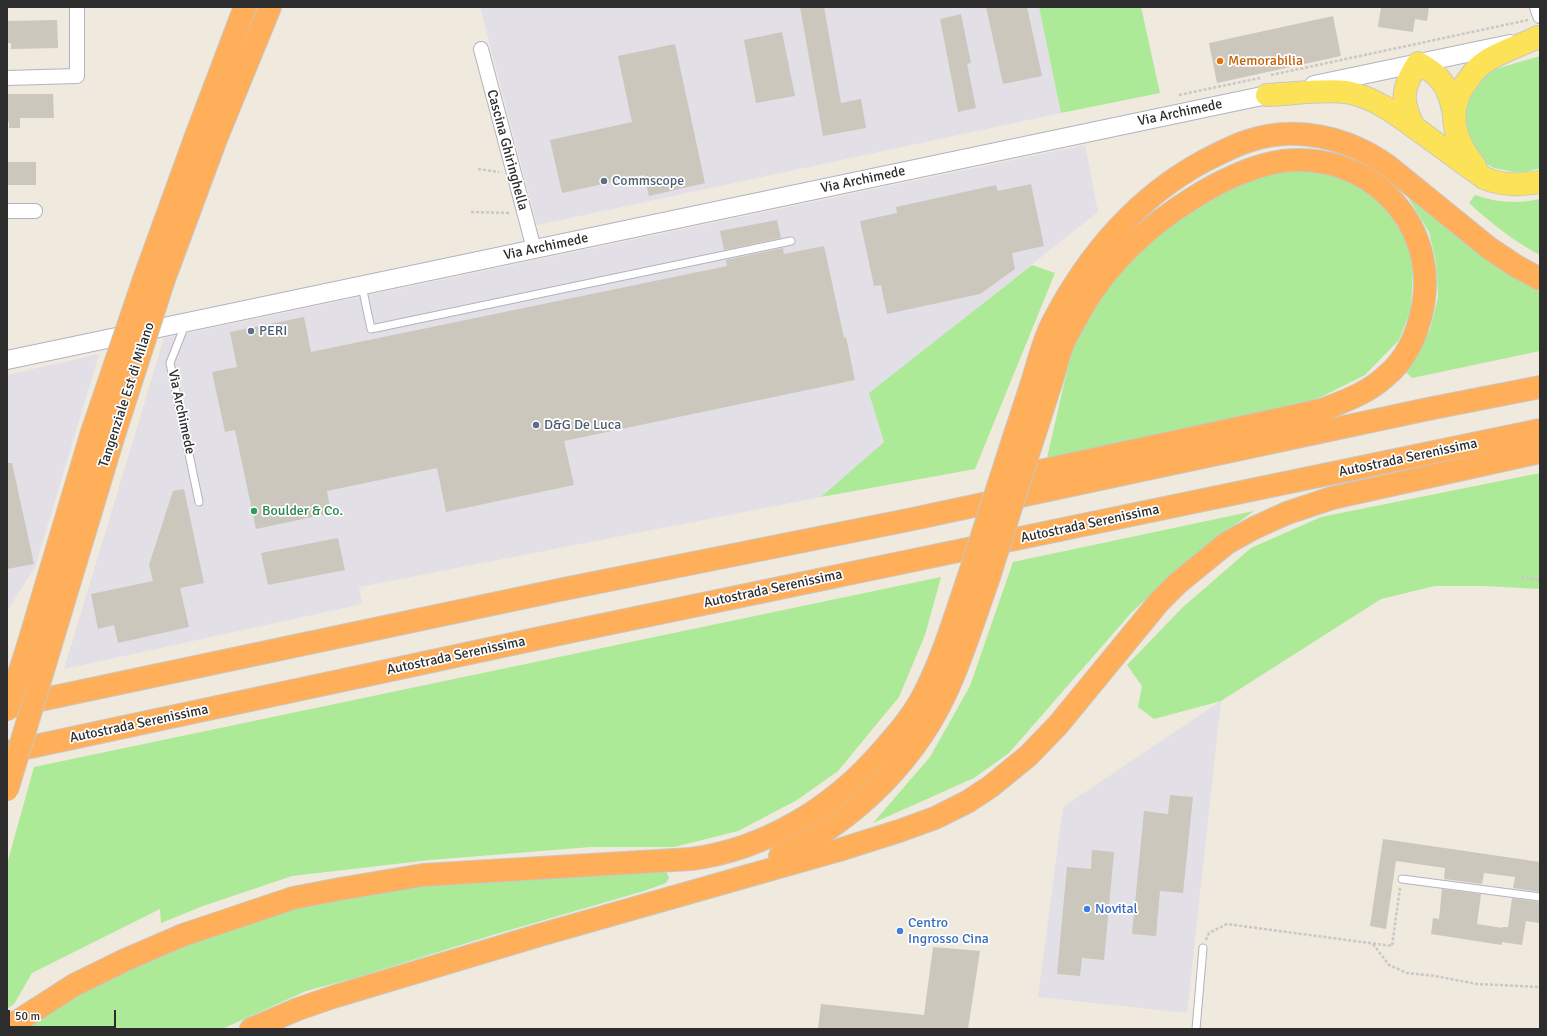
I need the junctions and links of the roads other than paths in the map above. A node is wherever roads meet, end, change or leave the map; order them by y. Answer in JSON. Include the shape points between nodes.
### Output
{"nodes":[{"id":1,"x":77,"y":7,"type":"edge"},
{"id":2,"x":245,"y":7,"type":"edge"},
{"id":3,"x":270,"y":7,"type":"edge"},
{"id":4,"x":1538,"y":23,"type":"edge"},
{"id":5,"x":481,"y":50,"type":"dead end"},
{"id":6,"x":1418,"y":63,"type":"junction"},
{"id":7,"x":7,"y":78,"type":"edge"},
{"id":8,"x":1266,"y":83,"type":"junction"},
{"id":9,"x":1453,"y":110,"type":"junction"},
{"id":10,"x":1414,"y":127,"type":"junction"},
{"id":11,"x":1484,"y":178,"type":"junction"},
{"id":12,"x":1540,"y":182,"type":"edge"},
{"id":13,"x":7,"y":211,"type":"edge"},
{"id":14,"x":35,"y":211,"type":"dead end"},
{"id":15,"x":791,"y":241,"type":"dead end"},
{"id":16,"x":534,"y":249,"type":"junction"},
{"id":17,"x":1540,"y":278,"type":"edge"},
{"id":18,"x":153,"y":280,"type":"junction"},
{"id":19,"x":362,"y":286,"type":"junction"},
{"id":20,"x":185,"y":323,"type":"junction"},
{"id":21,"x":7,"y":360,"type":"edge"},
{"id":22,"x":1540,"y":387,"type":"edge"},
{"id":23,"x":1540,"y":430,"type":"edge"},
{"id":24,"x":1540,"y":452,"type":"edge"},
{"id":25,"x":1016,"y":461,"type":"junction"},
{"id":26,"x":199,"y":502,"type":"dead end"},
{"id":27,"x":908,"y":520,"type":"junction"},
{"id":28,"x":7,"y":709,"type":"edge"},
{"id":29,"x":7,"y":752,"type":"edge"},
{"id":30,"x":7,"y":790,"type":"edge"},
{"id":31,"x":1402,"y":879,"type":"road end"},
{"id":32,"x":725,"y":882,"type":"junction"},
{"id":33,"x":1540,"y":897,"type":"edge"},
{"id":34,"x":1203,"y":948,"type":"road end"},
{"id":35,"x":7,"y":1028,"type":"edge"},
{"id":36,"x":251,"y":1029,"type":"edge"},
{"id":37,"x":1196,"y":1029,"type":"edge"}],
"edges":[{"from":1,"to":7,"type":"street","via":[[77,76]]},
{"from":2,"to":18,"type":"highway","name":"Tangenziale Est di Milano","via":[[196,136]]},
{"from":3,"to":18,"type":"highway","name":"Tangenziale Est di Milano","via":[[216,139]]},
{"from":4,"to":6,"type":"street","name":"Via Archimede"},
{"from":4,"to":9,"type":"main road","via":[[1512,48],[1481,65],[1464,85]]},
{"from":5,"to":16,"type":"street","name":"Cascina Ghiringhella"},
{"from":6,"to":8,"type":"street","name":"Via Archimede"},
{"from":6,"to":9,"type":"main road","via":[[1433,71],[1442,81]]},
{"from":6,"to":10,"type":"main road","via":[[1405,88],[1407,113]]},
{"from":8,"to":10,"type":"main road","via":[[1347,93],[1379,104]]},
{"from":8,"to":16,"type":"street","name":"Via Archimede"},
{"from":9,"to":11,"type":"main road","via":[[1457,136],[1462,148]]},
{"from":10,"to":11,"type":"main road"},
{"from":11,"to":12,"type":"main road","via":[[1509,184]]},
{"from":13,"to":14,"type":"street"},
{"from":15,"to":19,"type":"lane","via":[[371,329]]},
{"from":16,"to":19,"type":"street","name":"Via Archimede"},
{"from":17,"to":25,"type":"highway","via":[[1495,252],[1388,166],[1358,147],[1306,134],[1276,135],[1248,141],[1196,166],[1151,195],[1118,226],[1089,261],[1051,326]]},
{"from":18,"to":28,"type":"highway","name":"Tangenziale Est di Milano","bridge":true,"via":[[92,432]]},
{"from":18,"to":30,"type":"highway","name":"Tangenziale Est di Milano","bridge":true,"via":[[113,438]]},
{"from":19,"to":20,"type":"street","name":"Via Archimede"},
{"from":20,"to":21,"type":"street","name":"Via Archimede"},
{"from":20,"to":26,"type":"lane","name":"Via Archimede","via":[[170,363]]},
{"from":22,"to":27,"type":"highway"},
{"from":23,"to":29,"type":"highway","name":"Autostrada Serenissima","via":[[573,631]]},
{"from":24,"to":32,"type":"highway","via":[[1332,498],[1287,513],[1244,533],[1219,549],[1172,588],[1058,725],[1016,767],[990,787],[954,809],[921,824]]},
{"from":25,"to":27,"type":"highway","via":[[1063,345],[1083,308],[1112,266],[1138,240],[1206,190],[1252,169],[1280,161],[1322,162],[1369,179],[1386,193],[1405,217],[1414,233],[1424,266],[1425,289],[1421,318],[1412,342],[1398,365],[1374,386],[1351,398],[1313,412],[1040,471]]},
{"from":25,"to":32,"type":"highway","bridge":true,"via":[[989,576],[948,689],[917,742],[896,769],[856,809],[797,848]]},
{"from":25,"to":35,"type":"highway","bridge":true,"via":[[931,679],[919,703],[874,761],[846,789],[798,822],[732,850],[691,859],[423,876],[340,888],[293,898],[190,933],[125,960],[74,985]]},
{"from":27,"to":28,"type":"highway","via":[[552,592]]},
{"from":31,"to":33,"type":"lane"},
{"from":32,"to":36,"type":"highway","via":[[333,997]]},
{"from":34,"to":37,"type":"lane"}]}
